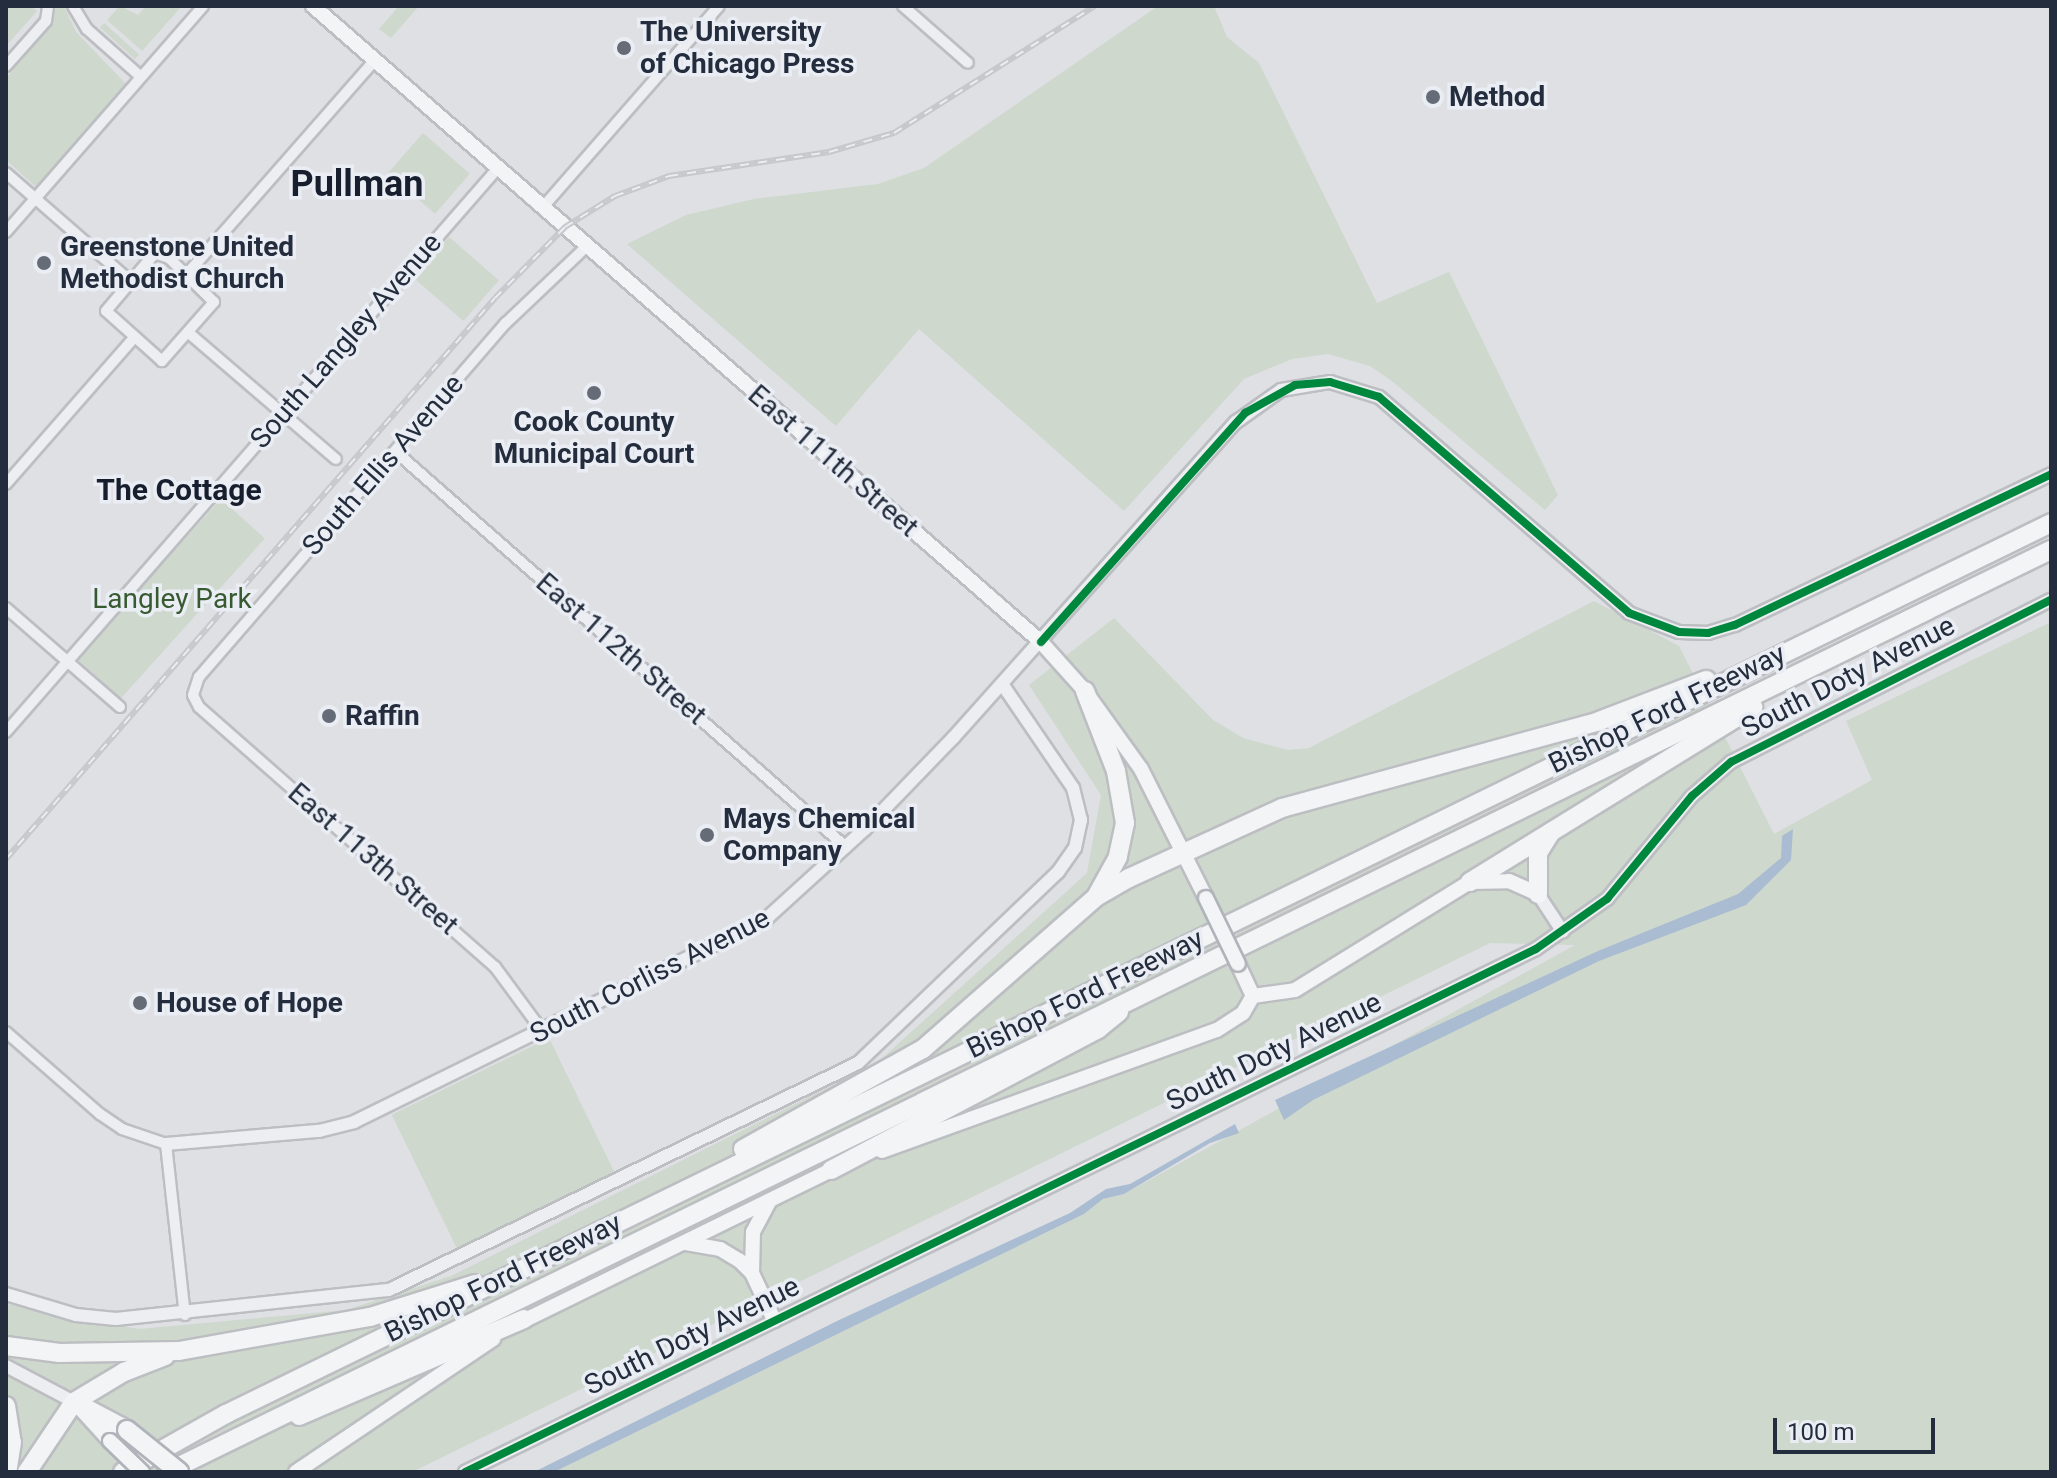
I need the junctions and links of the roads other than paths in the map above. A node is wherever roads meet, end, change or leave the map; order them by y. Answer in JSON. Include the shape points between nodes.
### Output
{"nodes":[{"id":1,"x":73,"y":6,"type":"edge"},
{"id":2,"x":203,"y":6,"type":"edge"},
{"id":3,"x":313,"y":6,"type":"edge"},
{"id":4,"x":719,"y":6,"type":"edge"},
{"id":5,"x":903,"y":6,"type":"edge"},
{"id":6,"x":49,"y":7,"type":"edge"},
{"id":7,"x":375,"y":60,"type":"junction"},
{"id":8,"x":968,"y":63,"type":"dead end"},
{"id":9,"x":6,"y":66,"type":"edge"},
{"id":10,"x":141,"y":77,"type":"junction"},
{"id":11,"x":498,"y":168,"type":"junction"},
{"id":12,"x":6,"y":173,"type":"edge"},
{"id":13,"x":36,"y":198,"type":"junction"},
{"id":14,"x":543,"y":207,"type":"junction"},
{"id":15,"x":6,"y":232,"type":"edge"},
{"id":16,"x":587,"y":246,"type":"junction"},
{"id":17,"x":187,"y":274,"type":"junction"},
{"id":18,"x":129,"y":280,"type":"junction"},
{"id":19,"x":190,"y":334,"type":"junction"},
{"id":20,"x":133,"y":339,"type":"junction"},
{"id":21,"x":283,"y":413,"type":"junction"},
{"id":22,"x":396,"y":452,"type":"junction"},
{"id":23,"x":336,"y":459,"type":"dead end"},
{"id":24,"x":2051,"y":474,"type":"edge"},
{"id":25,"x":6,"y":484,"type":"edge"},
{"id":26,"x":2051,"y":523,"type":"edge"},
{"id":27,"x":2051,"y":550,"type":"edge"},
{"id":28,"x":2051,"y":600,"type":"edge"},
{"id":29,"x":6,"y":608,"type":"edge"},
{"id":30,"x":1041,"y":642,"type":"junction"},
{"id":31,"x":68,"y":661,"type":"junction"},
{"id":32,"x":1823,"y":661,"type":"junction"},
{"id":33,"x":1740,"y":673,"type":"junction"},
{"id":34,"x":1002,"y":684,"type":"junction"},
{"id":35,"x":1085,"y":691,"type":"junction"},
{"id":36,"x":193,"y":695,"type":"joint"},
{"id":37,"x":120,"y":707,"type":"dead end"},
{"id":38,"x":6,"y":732,"type":"edge"},
{"id":39,"x":1553,"y":829,"type":"junction"},
{"id":40,"x":846,"y":847,"type":"junction"},
{"id":41,"x":1183,"y":854,"type":"junction"},
{"id":42,"x":1470,"y":882,"type":"junction"},
{"id":43,"x":1538,"y":894,"type":"junction"},
{"id":44,"x":1096,"y":897,"type":"junction"},
{"id":45,"x":1563,"y":932,"type":"junction"},
{"id":46,"x":1146,"y":991,"type":"junction"},
{"id":47,"x":1253,"y":996,"type":"junction"},
{"id":48,"x":6,"y":1032,"type":"edge"},
{"id":49,"x":543,"y":1032,"type":"junction"},
{"id":50,"x":166,"y":1144,"type":"junction"},
{"id":51,"x":831,"y":1170,"type":"junction"},
{"id":52,"x":696,"y":1184,"type":"junction"},
{"id":53,"x":771,"y":1199,"type":"junction"},
{"id":54,"x":684,"y":1243,"type":"junction"},
{"id":55,"x":752,"y":1273,"type":"junction"},
{"id":56,"x":505,"y":1278,"type":"junction"},
{"id":57,"x":6,"y":1294,"type":"edge"},
{"id":58,"x":185,"y":1315,"type":"junction"},
{"id":59,"x":524,"y":1319,"type":"junction"},
{"id":60,"x":774,"y":1320,"type":"junction"},
{"id":61,"x":6,"y":1346,"type":"edge"},
{"id":62,"x":179,"y":1351,"type":"junction"},
{"id":63,"x":6,"y":1366,"type":"edge"},
{"id":64,"x":74,"y":1402,"type":"junction"},
{"id":65,"x":6,"y":1406,"type":"edge"},
{"id":66,"x":246,"y":1431,"type":"junction"},
{"id":67,"x":7,"y":1472,"type":"edge"},
{"id":68,"x":27,"y":1472,"type":"edge"},
{"id":69,"x":123,"y":1472,"type":"edge"},
{"id":70,"x":142,"y":1472,"type":"edge"},
{"id":71,"x":167,"y":1472,"type":"edge"},
{"id":72,"x":179,"y":1472,"type":"edge"},
{"id":73,"x":296,"y":1472,"type":"edge"},
{"id":74,"x":465,"y":1472,"type":"edge"}],
"edges":[{"from":1,"to":10,"type":"street","via":[[87,29]]},
{"from":2,"to":10,"type":"street"},
{"from":3,"to":7,"type":"main road","name":"East 111th Street"},
{"from":4,"to":14,"type":"street"},
{"from":5,"to":8,"type":"street"},
{"from":6,"to":9,"type":"street","via":[[46,21]]},
{"from":7,"to":11,"type":"main road","name":"East 111th Street"},
{"from":7,"to":17,"type":"street"},
{"from":10,"to":13,"type":"street"},
{"from":11,"to":14,"type":"main road","name":"East 111th Street"},
{"from":11,"to":21,"type":"street","name":"South Langley Avenue"},
{"from":12,"to":13,"type":"street"},
{"from":13,"to":15,"type":"street"},
{"from":13,"to":18,"type":"street"},
{"from":14,"to":16,"type":"main road","name":"East 111th Street"},
{"from":16,"to":22,"type":"street","name":"South Ellis Avenue","via":[[506,323]]},
{"from":16,"to":30,"type":"main road","name":"East 111th Street"},
{"from":17,"to":18,"type":"street","via":[[158,253]]},
{"from":17,"to":19,"type":"street","via":[[214,302]]},
{"from":18,"to":20,"type":"street","via":[[106,311]]},
{"from":19,"to":20,"type":"street","via":[[162,361]]},
{"from":19,"to":21,"type":"street"},
{"from":20,"to":25,"type":"street"},
{"from":21,"to":23,"type":"street"},
{"from":21,"to":31,"type":"street","name":"South Langley Avenue"},
{"from":22,"to":36,"type":"street","name":"South Ellis Avenue","via":[[199,677]]},
{"from":22,"to":40,"type":"street","name":"East 112th Street"},
{"from":24,"to":30,"type":"street","via":[[1735,625],[1679,632],[1629,613],[1379,397],[1330,382],[1295,385],[1266,397],[1236,422]]},
{"from":26,"to":33,"type":"highway","name":"Bishop Ford Freeway"},
{"from":27,"to":32,"type":"highway","name":"Bishop Ford Freeway"},
{"from":28,"to":45,"type":"street","name":"South Doty Avenue","via":[[1731,762],[1692,796],[1607,899]]},
{"from":29,"to":31,"type":"street"},
{"from":30,"to":34,"type":"street","name":"South Corliss Avenue"},
{"from":30,"to":35,"type":"main road","name":"East 111th Street"},
{"from":31,"to":37,"type":"street"},
{"from":31,"to":38,"type":"street","name":"South Langley Avenue"},
{"from":32,"to":39,"type":"highway"},
{"from":32,"to":46,"type":"highway","name":"Bishop Ford Freeway"},
{"from":33,"to":41,"type":"highway","via":[[1702,681],[1599,721],[1282,808]]},
{"from":33,"to":52,"type":"highway","name":"Bishop Ford Freeway"},
{"from":34,"to":40,"type":"street","name":"South Corliss Avenue"},
{"from":34,"to":58,"type":"street","via":[[1073,788],[1081,820],[1075,848],[1058,872],[865,1058],[389,1290]]},
{"from":35,"to":41,"type":"main road","name":"East 111th Street","via":[[1141,769]]},
{"from":35,"to":44,"type":"highway","via":[[1116,771],[1125,823],[1118,857]]},
{"from":36,"to":49,"type":"street","name":"East 113th Street","via":[[199,707],[495,967]]},
{"from":39,"to":42,"type":"highway"},
{"from":39,"to":43,"type":"highway","via":[[1538,853]]},
{"from":40,"to":49,"type":"street","name":"South Corliss Avenue","via":[[795,896],[744,933]]},
{"from":41,"to":44,"type":"highway"},
{"from":41,"to":47,"type":"main road","name":"East 111th Street","bridge":true},
{"from":42,"to":43,"type":"main road","via":[[1509,881]]},
{"from":42,"to":47,"type":"main road","via":[[1295,990]]},
{"from":43,"to":45,"type":"street"},
{"from":44,"to":52,"type":"highway","via":[[923,1049],[744,1148]]},
{"from":45,"to":60,"type":"street","name":"South Doty Avenue"},
{"from":46,"to":51,"type":"highway","via":[[1098,1029]]},
{"from":46,"to":66,"type":"highway","name":"Bishop Ford Freeway"},
{"from":47,"to":51,"type":"main road","via":[[1243,1013],[1217,1030]]},
{"from":48,"to":50,"type":"street","via":[[100,1114],[122,1129]]},
{"from":49,"to":50,"type":"street","name":"South Corliss Avenue","via":[[338,1126]]},
{"from":50,"to":58,"type":"street"},
{"from":51,"to":53,"type":"main road"},
{"from":52,"to":56,"type":"highway","name":"Bishop Ford Freeway"},
{"from":53,"to":54,"type":"main road"},
{"from":53,"to":55,"type":"main road","via":[[753,1232]]},
{"from":54,"to":55,"type":"main road","via":[[720,1249]]},
{"from":54,"to":59,"type":"main road"},
{"from":55,"to":60,"type":"main road"},
{"from":56,"to":62,"type":"highway","via":[[370,1317]]},
{"from":56,"to":69,"type":"highway","name":"Bishop Ford Freeway","via":[[226,1414]]},
{"from":57,"to":58,"type":"street","via":[[95,1319]]},
{"from":59,"to":66,"type":"highway","via":[[314,1411]]},
{"from":59,"to":73,"type":"main road"},
{"from":60,"to":74,"type":"street","name":"South Doty Avenue"},
{"from":61,"to":62,"type":"highway","via":[[60,1353]]},
{"from":62,"to":64,"type":"highway","via":[[124,1372]]},
{"from":63,"to":64,"type":"street"},
{"from":64,"to":68,"type":"highway"},
{"from":64,"to":70,"type":"main road","bridge":true},
{"from":64,"to":72,"type":"highway","bridge":true,"via":[[127,1430]]},
{"from":65,"to":67,"type":"highway","via":[[12,1442]]},
{"from":66,"to":71,"type":"highway","name":"Bishop Ford Freeway"}]}
